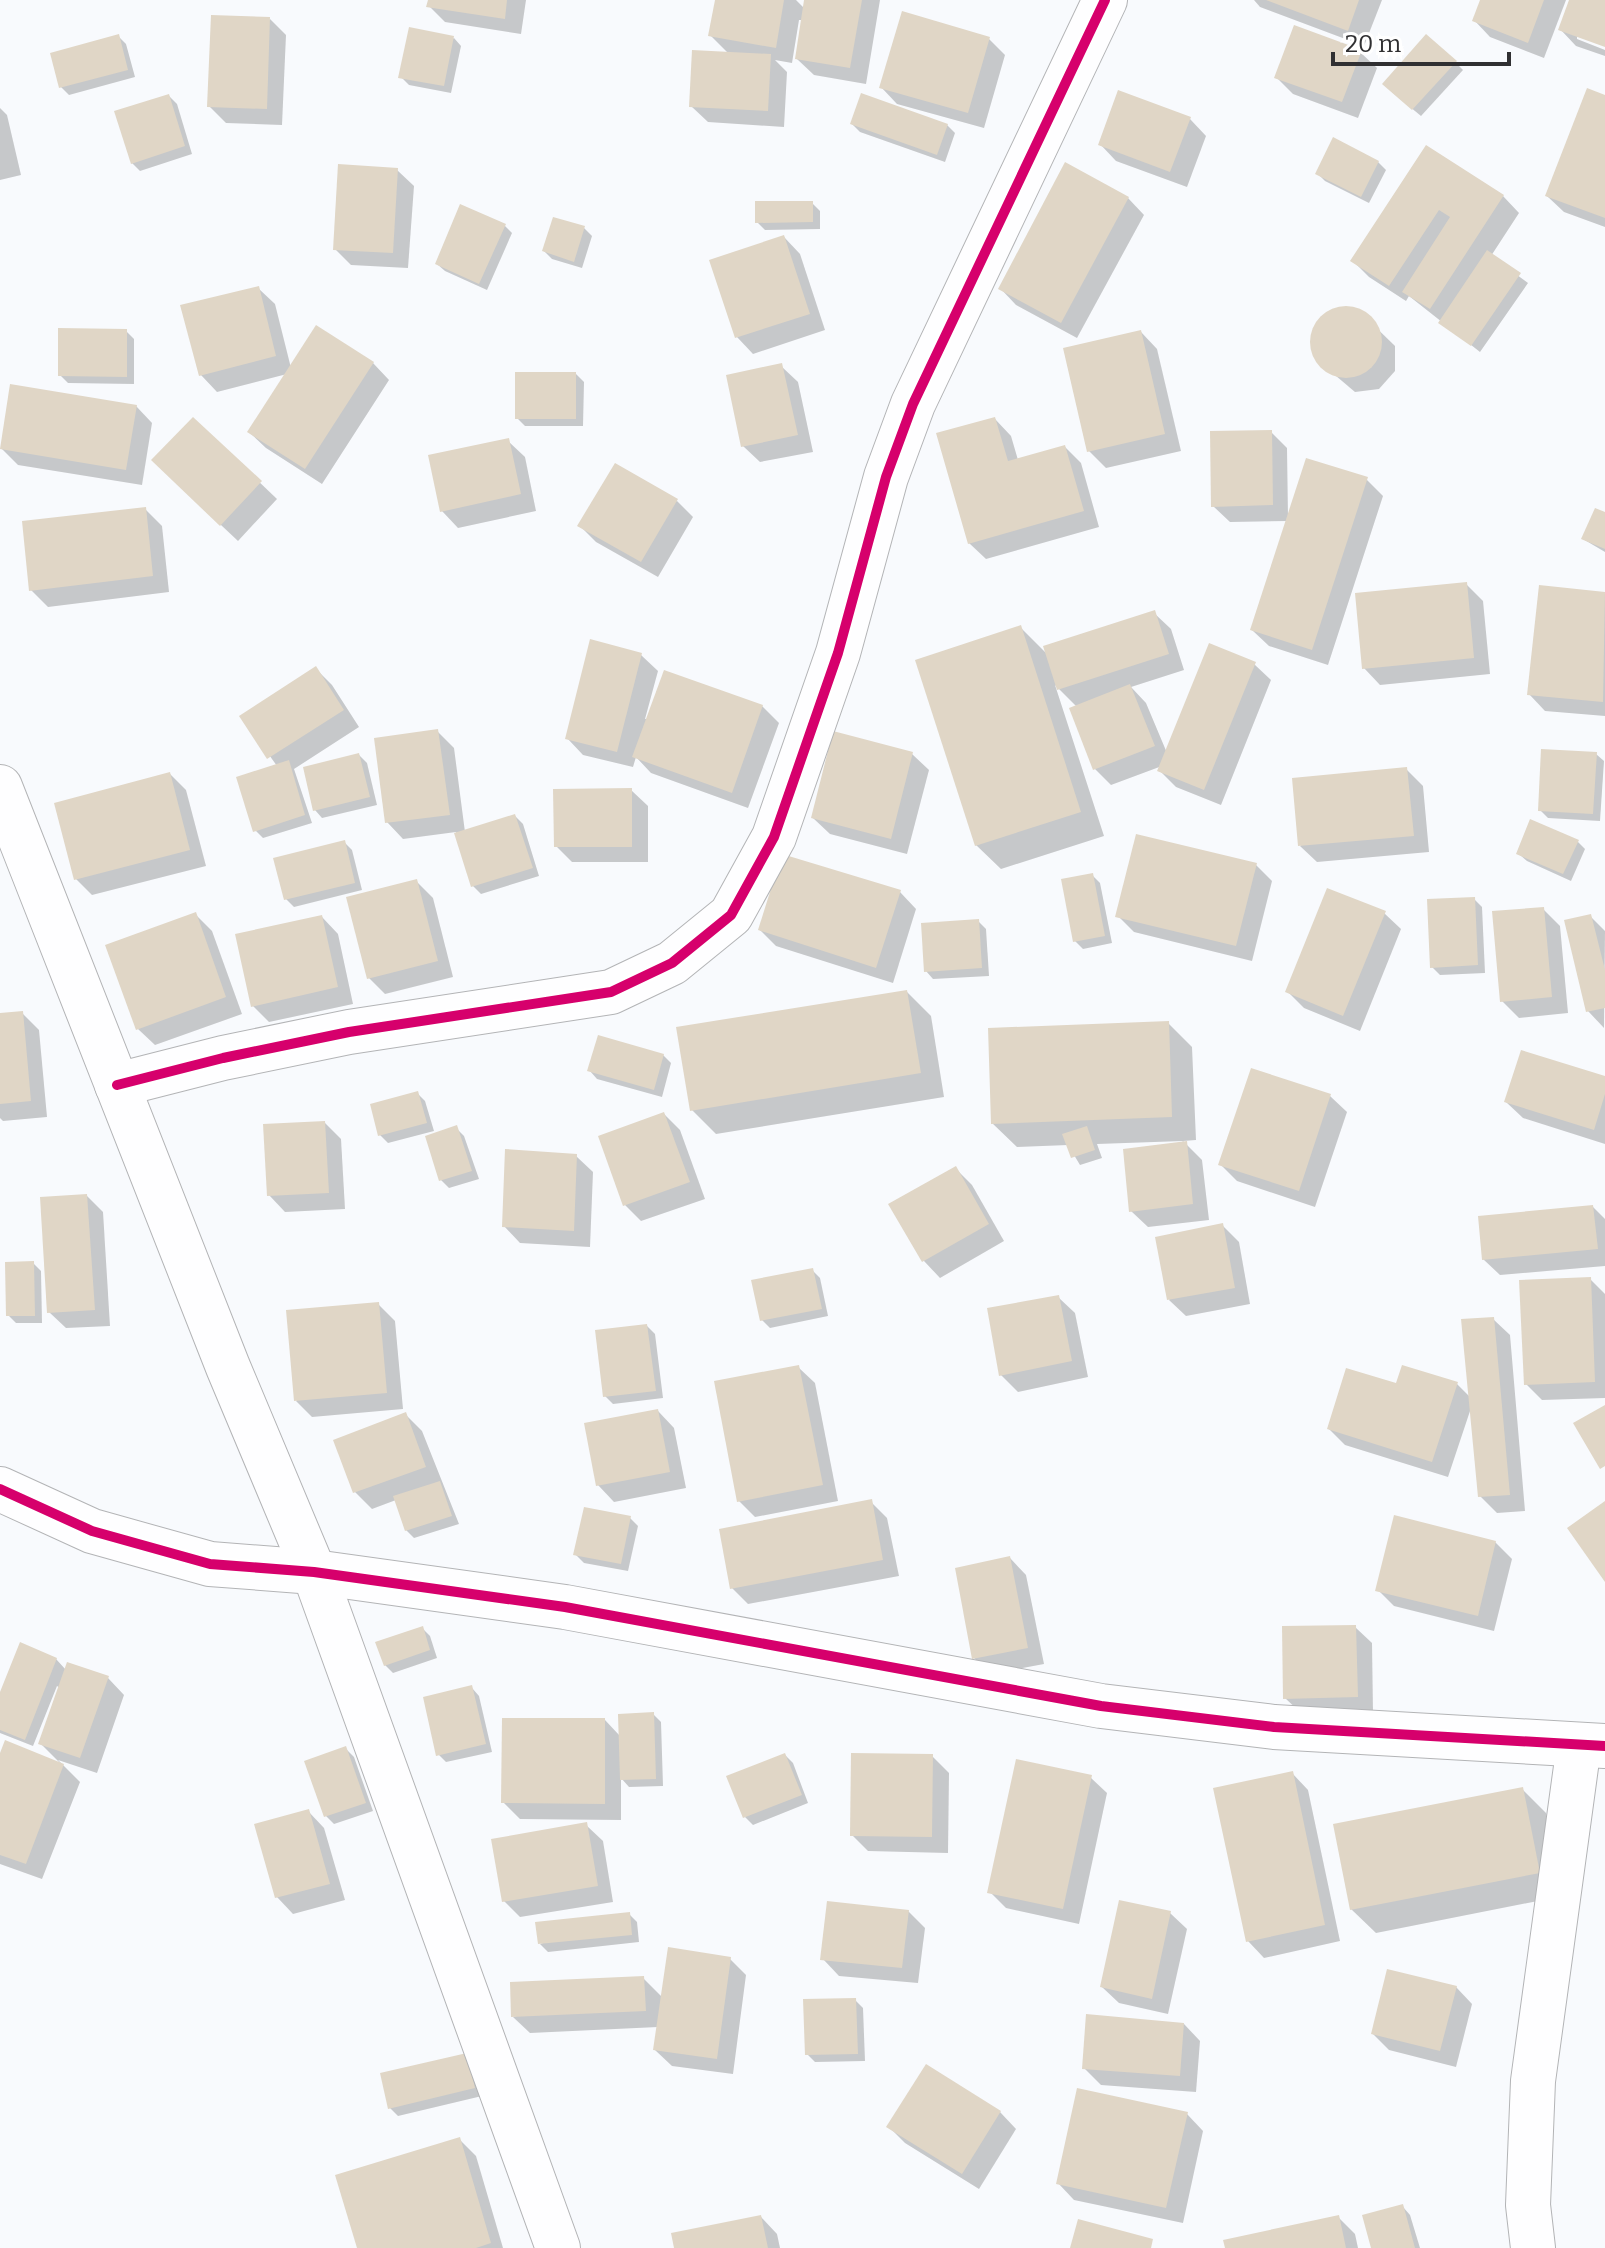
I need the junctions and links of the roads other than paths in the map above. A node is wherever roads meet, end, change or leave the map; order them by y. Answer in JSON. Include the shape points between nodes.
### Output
{"nodes":[{"id":1,"x":1105,"y":0,"type":"edge"},
{"id":2,"x":0,"y":787,"type":"edge"},
{"id":3,"x":117,"y":1085,"type":"junction"},
{"id":4,"x":0,"y":1489,"type":"edge"},
{"id":5,"x":314,"y":1572,"type":"junction"},
{"id":6,"x":1592,"y":1746,"type":"edge"},
{"id":7,"x":558,"y":2248,"type":"edge"},
{"id":8,"x":1533,"y":2248,"type":"edge"}],
"edges":[{"from":1,"to":3,"type":"street","via":[[913,404],[886,477],[838,653],[774,837],[731,915],[672,963],[611,992],[349,1032]]},
{"from":2,"to":3,"type":"street"},
{"from":3,"to":5,"type":"street"},
{"from":4,"to":5,"type":"street","via":[[92,1531],[210,1564]]},
{"from":5,"to":6,"type":"street","via":[[565,1607],[1101,1706],[1274,1727]]},
{"from":5,"to":7,"type":"street"},
{"from":6,"to":8,"type":"street","via":[[1533,2081],[1528,2205]]}]}
